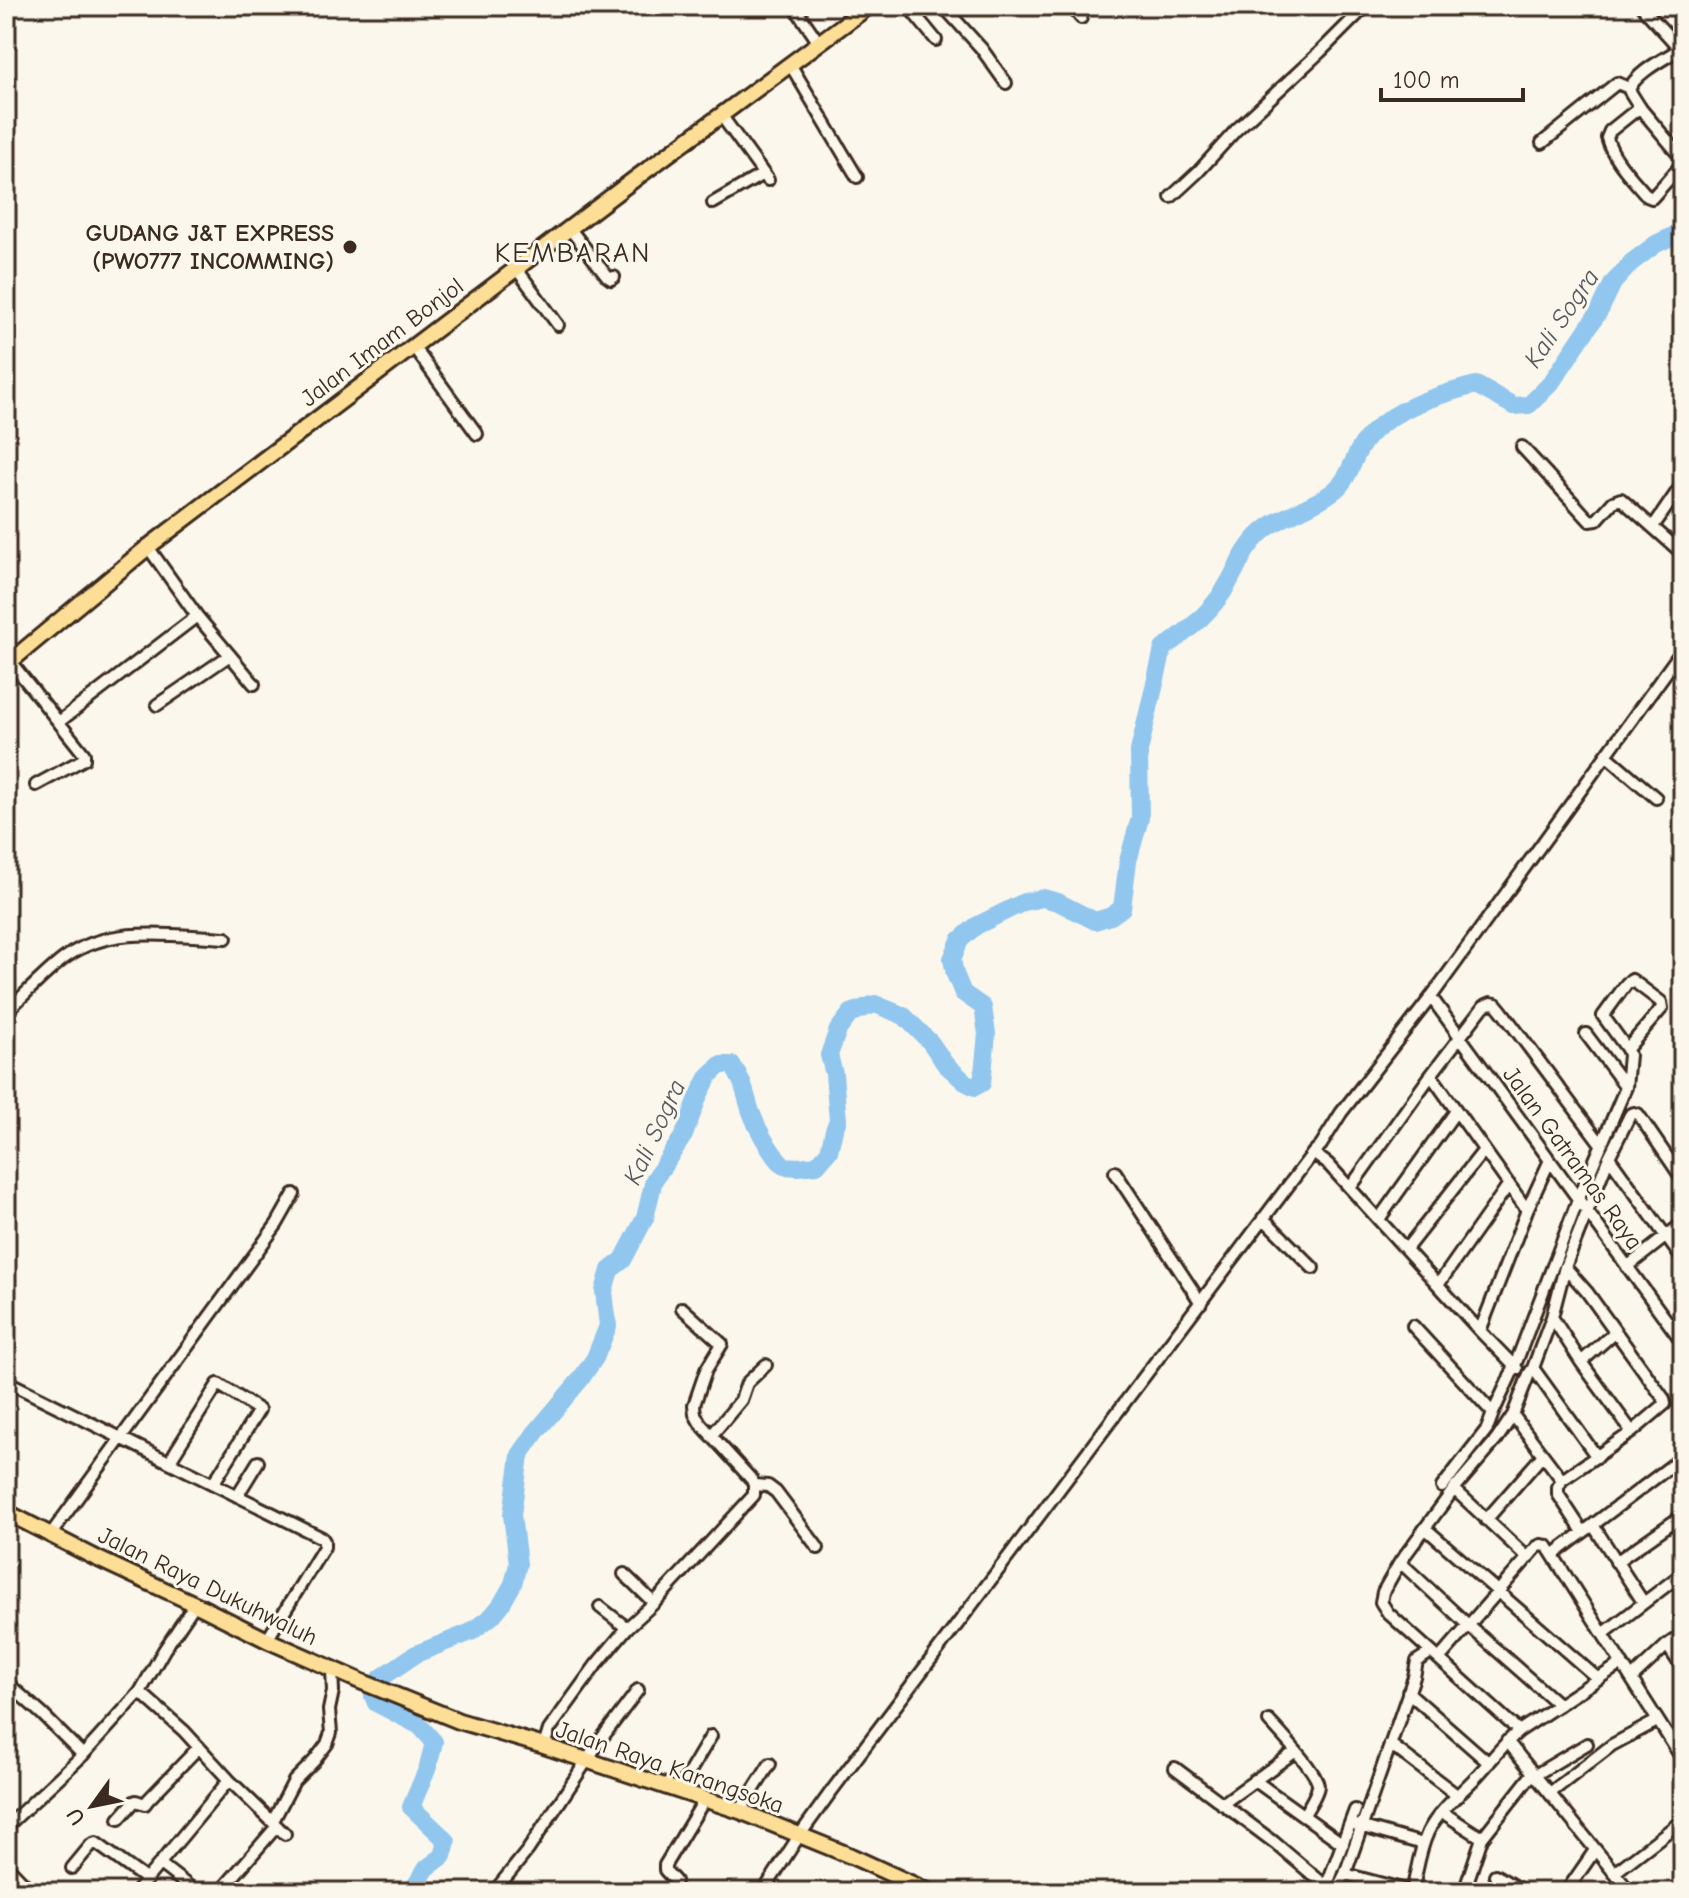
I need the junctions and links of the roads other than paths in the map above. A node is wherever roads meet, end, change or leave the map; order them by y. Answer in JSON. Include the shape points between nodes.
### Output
{"nodes":[{"id":1,"x":794,"y":6,"type":"edge"},
{"id":2,"x":869,"y":6,"type":"edge"},
{"id":3,"x":908,"y":6,"type":"edge"},
{"id":4,"x":943,"y":6,"type":"edge"},
{"id":5,"x":1071,"y":6,"type":"edge"},
{"id":6,"x":1366,"y":6,"type":"edge"},
{"id":7,"x":1641,"y":6,"type":"edge"},
{"id":8,"x":1081,"y":18,"type":"dead end"},
{"id":9,"x":936,"y":40,"type":"dead end"},
{"id":10,"x":819,"y":43,"type":"junction"},
{"id":11,"x":1681,"y":47,"type":"edge"},
{"id":12,"x":790,"y":64,"type":"junction"},
{"id":13,"x":1006,"y":83,"type":"dead end"},
{"id":14,"x":1629,"y":88,"type":"junction"},
{"id":15,"x":1640,"y":107,"type":"junction"},
{"id":16,"x":721,"y":115,"type":"junction"},
{"id":17,"x":1542,"y":143,"type":"dead end"},
{"id":18,"x":1683,"y":161,"type":"edge"},
{"id":19,"x":857,"y":177,"type":"dead end"},
{"id":20,"x":1171,"y":197,"type":"dead end"},
{"id":21,"x":713,"y":203,"type":"dead end"},
{"id":22,"x":570,"y":229,"type":"junction"},
{"id":23,"x":516,"y":268,"type":"junction"},
{"id":24,"x":614,"y":277,"type":"dead end"},
{"id":25,"x":558,"y":325,"type":"dead end"},
{"id":26,"x":413,"y":346,"type":"junction"},
{"id":27,"x":477,"y":434,"type":"dead end"},
{"id":28,"x":1522,"y":447,"type":"dead end"},
{"id":29,"x":1683,"y":483,"type":"edge"},
{"id":30,"x":1653,"y":527,"type":"junction"},
{"id":31,"x":148,"y":547,"type":"junction"},
{"id":32,"x":1683,"y":554,"type":"edge"},
{"id":33,"x":197,"y":616,"type":"junction"},
{"id":34,"x":1683,"y":649,"type":"edge"},
{"id":35,"x":230,"y":655,"type":"junction"},
{"id":36,"x":8,"y":663,"type":"edge"},
{"id":37,"x":254,"y":684,"type":"dead end"},
{"id":38,"x":157,"y":705,"type":"dead end"},
{"id":39,"x":60,"y":721,"type":"junction"},
{"id":40,"x":1606,"y":755,"type":"junction"},
{"id":41,"x":36,"y":785,"type":"dead end"},
{"id":42,"x":1656,"y":798,"type":"dead end"},
{"id":43,"x":226,"y":938,"type":"dead end"},
{"id":44,"x":1431,"y":997,"type":"junction"},
{"id":45,"x":6,"y":1012,"type":"edge"},
{"id":46,"x":1586,"y":1034,"type":"dead end"},
{"id":47,"x":1460,"y":1036,"type":"junction"},
{"id":48,"x":1627,"y":1049,"type":"junction"},
{"id":49,"x":1431,"y":1075,"type":"junction"},
{"id":50,"x":1626,"y":1087,"type":"junction"},
{"id":51,"x":1456,"y":1111,"type":"junction"},
{"id":52,"x":1601,"y":1144,"type":"junction"},
{"id":53,"x":1484,"y":1150,"type":"junction"},
{"id":54,"x":1313,"y":1153,"type":"junction"},
{"id":55,"x":1609,"y":1157,"type":"junction"},
{"id":56,"x":1550,"y":1160,"type":"junction"},
{"id":57,"x":1115,"y":1172,"type":"dead end"},
{"id":58,"x":1683,"y":1180,"type":"edge"},
{"id":59,"x":1509,"y":1184,"type":"junction"},
{"id":60,"x":1350,"y":1188,"type":"junction"},
{"id":61,"x":294,"y":1194,"type":"dead end"},
{"id":62,"x":1578,"y":1200,"type":"junction"},
{"id":63,"x":1527,"y":1210,"type":"junction"},
{"id":64,"x":1588,"y":1214,"type":"junction"},
{"id":65,"x":1263,"y":1218,"type":"junction"},
{"id":66,"x":1379,"y":1219,"type":"junction"},
{"id":67,"x":1683,"y":1223,"type":"edge"},
{"id":68,"x":1665,"y":1236,"type":"junction"},
{"id":69,"x":1406,"y":1249,"type":"junction"},
{"id":70,"x":1683,"y":1260,"type":"edge"},
{"id":71,"x":1565,"y":1267,"type":"junction"},
{"id":72,"x":1627,"y":1267,"type":"junction"},
{"id":73,"x":1313,"y":1268,"type":"dead end"},
{"id":74,"x":1438,"y":1285,"type":"junction"},
{"id":75,"x":1201,"y":1303,"type":"junction"},
{"id":76,"x":682,"y":1308,"type":"dead end"},
{"id":77,"x":1552,"y":1317,"type":"junction"},
{"id":78,"x":1413,"y":1326,"type":"dead end"},
{"id":79,"x":1480,"y":1331,"type":"junction"},
{"id":80,"x":1615,"y":1332,"type":"junction"},
{"id":81,"x":1683,"y":1343,"type":"edge"},
{"id":82,"x":1581,"y":1362,"type":"junction"},
{"id":83,"x":766,"y":1365,"type":"dead end"},
{"id":84,"x":1514,"y":1368,"type":"junction"},
{"id":85,"x":1531,"y":1371,"type":"junction"},
{"id":86,"x":6,"y":1381,"type":"edge"},
{"id":87,"x":1493,"y":1413,"type":"junction"},
{"id":88,"x":1513,"y":1415,"type":"junction"},
{"id":89,"x":1632,"y":1432,"type":"junction"},
{"id":90,"x":711,"y":1436,"type":"junction"},
{"id":91,"x":119,"y":1439,"type":"junction"},
{"id":92,"x":1542,"y":1456,"type":"junction"},
{"id":93,"x":1597,"y":1457,"type":"junction"},
{"id":94,"x":1683,"y":1457,"type":"edge"},
{"id":95,"x":169,"y":1462,"type":"junction"},
{"id":96,"x":258,"y":1462,"type":"dead end"},
{"id":97,"x":1562,"y":1480,"type":"junction"},
{"id":98,"x":213,"y":1484,"type":"junction"},
{"id":99,"x":754,"y":1485,"type":"junction"},
{"id":100,"x":1442,"y":1487,"type":"dead end"},
{"id":101,"x":1454,"y":1489,"type":"junction"},
{"id":102,"x":237,"y":1496,"type":"junction"},
{"id":103,"x":6,"y":1512,"type":"edge"},
{"id":104,"x":1683,"y":1515,"type":"edge"},
{"id":105,"x":1486,"y":1520,"type":"junction"},
{"id":106,"x":1425,"y":1528,"type":"junction"},
{"id":107,"x":1588,"y":1529,"type":"junction"},
{"id":108,"x":51,"y":1534,"type":"junction"},
{"id":109,"x":818,"y":1548,"type":"dead end"},
{"id":110,"x":1553,"y":1555,"type":"junction"},
{"id":111,"x":1528,"y":1558,"type":"junction"},
{"id":112,"x":1400,"y":1562,"type":"junction"},
{"id":113,"x":1616,"y":1562,"type":"junction"},
{"id":114,"x":1683,"y":1573,"type":"edge"},
{"id":115,"x":624,"y":1574,"type":"dead end"},
{"id":116,"x":1499,"y":1592,"type":"junction"},
{"id":117,"x":1643,"y":1602,"type":"junction"},
{"id":118,"x":654,"y":1603,"type":"junction"},
{"id":119,"x":195,"y":1604,"type":"junction"},
{"id":120,"x":600,"y":1607,"type":"dead end"},
{"id":121,"x":1468,"y":1625,"type":"junction"},
{"id":122,"x":627,"y":1628,"type":"junction"},
{"id":123,"x":1603,"y":1634,"type":"junction"},
{"id":124,"x":1683,"y":1634,"type":"edge"},
{"id":125,"x":267,"y":1640,"type":"junction"},
{"id":126,"x":1667,"y":1645,"type":"junction"},
{"id":127,"x":1435,"y":1656,"type":"junction"},
{"id":128,"x":1622,"y":1663,"type":"junction"},
{"id":129,"x":1683,"y":1669,"type":"edge"},
{"id":130,"x":332,"y":1670,"type":"junction"},
{"id":131,"x":1597,"y":1678,"type":"junction"},
{"id":132,"x":1632,"y":1678,"type":"junction"},
{"id":133,"x":6,"y":1682,"type":"edge"},
{"id":134,"x":638,"y":1690,"type":"dead end"},
{"id":135,"x":140,"y":1692,"type":"junction"},
{"id":136,"x":1408,"y":1692,"type":"junction"},
{"id":137,"x":393,"y":1694,"type":"joint"},
{"id":138,"x":1559,"y":1705,"type":"junction"},
{"id":139,"x":1269,"y":1721,"type":"dead end"},
{"id":140,"x":1657,"y":1721,"type":"junction"},
{"id":141,"x":1519,"y":1731,"type":"junction"},
{"id":142,"x":711,"y":1736,"type":"dead end"},
{"id":143,"x":1507,"y":1741,"type":"junction"},
{"id":144,"x":1390,"y":1744,"type":"junction"},
{"id":145,"x":1587,"y":1744,"type":"dead end"},
{"id":146,"x":1678,"y":1744,"type":"edge"},
{"id":147,"x":544,"y":1746,"type":"junction"},
{"id":148,"x":199,"y":1747,"type":"junction"},
{"id":149,"x":1296,"y":1751,"type":"junction"},
{"id":150,"x":83,"y":1755,"type":"junction"},
{"id":151,"x":1683,"y":1760,"type":"edge"},
{"id":152,"x":586,"y":1761,"type":"junction"},
{"id":153,"x":1489,"y":1763,"type":"junction"},
{"id":154,"x":770,"y":1764,"type":"dead end"},
{"id":155,"x":1175,"y":1768,"type":"dead end"},
{"id":156,"x":1534,"y":1774,"type":"junction"},
{"id":157,"x":229,"y":1780,"type":"junction"},
{"id":158,"x":1254,"y":1780,"type":"junction"},
{"id":159,"x":679,"y":1790,"type":"junction"},
{"id":160,"x":1550,"y":1793,"type":"junction"},
{"id":161,"x":1458,"y":1796,"type":"junction"},
{"id":162,"x":705,"y":1799,"type":"junction"},
{"id":163,"x":1222,"y":1804,"type":"junction"},
{"id":164,"x":1355,"y":1810,"type":"dead end"},
{"id":165,"x":740,"y":1811,"type":"junction"},
{"id":166,"x":1442,"y":1812,"type":"junction"},
{"id":167,"x":1304,"y":1815,"type":"junction"},
{"id":168,"x":119,"y":1819,"type":"dead end"},
{"id":169,"x":1683,"y":1820,"type":"edge"},
{"id":170,"x":1356,"y":1825,"type":"junction"},
{"id":171,"x":6,"y":1827,"type":"edge"},
{"id":172,"x":278,"y":1827,"type":"junction"},
{"id":173,"x":799,"y":1836,"type":"junction"},
{"id":174,"x":1482,"y":1838,"type":"junction"},
{"id":175,"x":1343,"y":1844,"type":"junction"},
{"id":176,"x":1423,"y":1844,"type":"junction"},
{"id":177,"x":1595,"y":1850,"type":"junction"},
{"id":178,"x":160,"y":1864,"type":"junction"},
{"id":179,"x":6,"y":1865,"type":"edge"},
{"id":180,"x":72,"y":1868,"type":"dead end"},
{"id":181,"x":1614,"y":1873,"type":"junction"},
{"id":182,"x":1345,"y":1874,"type":"junction"},
{"id":183,"x":1495,"y":1875,"type":"dead end"},
{"id":184,"x":147,"y":1880,"type":"junction"},
{"id":185,"x":1330,"y":1890,"type":"edge"},
{"id":186,"x":32,"y":1892,"type":"edge"},
{"id":187,"x":136,"y":1892,"type":"edge"},
{"id":188,"x":196,"y":1892,"type":"edge"},
{"id":189,"x":220,"y":1892,"type":"edge"},
{"id":190,"x":494,"y":1892,"type":"edge"},
{"id":191,"x":669,"y":1892,"type":"edge"},
{"id":192,"x":763,"y":1892,"type":"edge"},
{"id":193,"x":930,"y":1892,"type":"edge"},
{"id":194,"x":1412,"y":1892,"type":"edge"},
{"id":195,"x":1464,"y":1892,"type":"edge"},
{"id":196,"x":1524,"y":1892,"type":"edge"},
{"id":197,"x":1566,"y":1892,"type":"edge"},
{"id":198,"x":1630,"y":1892,"type":"edge"}],
"edges":[{"from":1,"to":10,"type":"street"},
{"from":2,"to":10,"type":"main road","name":"Jalan Imam Bonjol"},
{"from":3,"to":9,"type":"street"},
{"from":4,"to":13,"type":"street"},
{"from":5,"to":8,"type":"street"},
{"from":6,"to":20,"type":"street"},
{"from":7,"to":11,"type":"street"},
{"from":10,"to":12,"type":"main road","name":"Jalan Imam Bonjol"},
{"from":11,"to":14,"type":"street"},
{"from":12,"to":16,"type":"main road","name":"Jalan Imam Bonjol"},
{"from":12,"to":19,"type":"street"},
{"from":14,"to":15,"type":"street"},
{"from":14,"to":17,"type":"street","via":[[1617,83]]},
{"from":15,"to":18,"type":"street"},
{"from":15,"to":18,"type":"street","via":[[1607,138],[1626,172],[1652,198]]},
{"from":16,"to":21,"type":"street","via":[[765,177]]},
{"from":16,"to":22,"type":"main road","name":"Jalan Imam Bonjol"},
{"from":22,"to":23,"type":"main road","name":"Jalan Imam Bonjol"},
{"from":22,"to":24,"type":"street","via":[[607,276]]},
{"from":23,"to":25,"type":"street"},
{"from":23,"to":26,"type":"main road","name":"Jalan Imam Bonjol"},
{"from":26,"to":27,"type":"street"},
{"from":26,"to":31,"type":"main road","name":"Jalan Imam Bonjol"},
{"from":28,"to":30,"type":"street","via":[[1590,521],[1619,499]]},
{"from":29,"to":30,"type":"street"},
{"from":30,"to":32,"type":"street"},
{"from":31,"to":33,"type":"street"},
{"from":31,"to":36,"type":"main road","name":"Jalan Imam Bonjol"},
{"from":33,"to":35,"type":"street"},
{"from":33,"to":39,"type":"street"},
{"from":34,"to":40,"type":"street"},
{"from":35,"to":37,"type":"street"},
{"from":35,"to":38,"type":"street"},
{"from":36,"to":39,"type":"street"},
{"from":39,"to":41,"type":"street","via":[[84,757]]},
{"from":40,"to":42,"type":"street"},
{"from":40,"to":44,"type":"street"},
{"from":43,"to":45,"type":"street","via":[[156,933],[93,944],[53,967]]},
{"from":44,"to":47,"type":"street","name":"Jalan Gatramas Raya"},
{"from":44,"to":54,"type":"street"},
{"from":46,"to":50,"type":"street"},
{"from":47,"to":49,"type":"street"},
{"from":47,"to":52,"type":"street","via":[[1484,1006],[1496,1004]]},
{"from":47,"to":56,"type":"street","name":"Jalan Gatramas Raya"},
{"from":48,"to":48,"type":"street","via":[[1662,1008],[1632,980],[1603,1016]]},
{"from":48,"to":50,"type":"street"},
{"from":49,"to":51,"type":"street"},
{"from":49,"to":60,"type":"street"},
{"from":50,"to":52,"type":"street"},
{"from":51,"to":53,"type":"street"},
{"from":51,"to":66,"type":"street"},
{"from":52,"to":62,"type":"street"},
{"from":53,"to":59,"type":"street"},
{"from":53,"to":69,"type":"street"},
{"from":54,"to":60,"type":"street"},
{"from":54,"to":65,"type":"street"},
{"from":55,"to":58,"type":"street","via":[[1628,1118],[1638,1114]]},
{"from":55,"to":64,"type":"street"},
{"from":55,"to":68,"type":"street"},
{"from":56,"to":62,"type":"street","name":"Jalan Gatramas Raya"},
{"from":56,"to":63,"type":"street"},
{"from":57,"to":75,"type":"street"},
{"from":59,"to":63,"type":"street"},
{"from":59,"to":74,"type":"street"},
{"from":60,"to":66,"type":"street"},
{"from":61,"to":91,"type":"street"},
{"from":62,"to":64,"type":"street","name":"Jalan Gatramas Raya"},
{"from":62,"to":84,"type":"street"},
{"from":63,"to":79,"type":"street"},
{"from":64,"to":71,"type":"street"},
{"from":64,"to":72,"type":"street","name":"Jalan Gatramas Raya"},
{"from":65,"to":73,"type":"street"},
{"from":65,"to":75,"type":"street"},
{"from":66,"to":69,"type":"street"},
{"from":67,"to":68,"type":"street"},
{"from":68,"to":70,"type":"street"},
{"from":68,"to":72,"type":"street"},
{"from":69,"to":74,"type":"street"},
{"from":71,"to":77,"type":"street"},
{"from":71,"to":80,"type":"street"},
{"from":72,"to":81,"type":"street","name":"Jalan Gatramas Raya"},
{"from":74,"to":79,"type":"street"},
{"from":75,"to":173,"type":"street"},
{"from":76,"to":90,"type":"street","via":[[722,1344],[694,1405]]},
{"from":77,"to":82,"type":"street"},
{"from":77,"to":85,"type":"street"},
{"from":78,"to":87,"type":"street"},
{"from":79,"to":84,"type":"street"},
{"from":80,"to":82,"type":"street"},
{"from":80,"to":89,"type":"street","via":[[1665,1404]]},
{"from":82,"to":89,"type":"street"},
{"from":83,"to":90,"type":"street"},
{"from":84,"to":85,"type":"street"},
{"from":84,"to":87,"type":"street"},
{"from":85,"to":88,"type":"street"},
{"from":85,"to":93,"type":"street"},
{"from":86,"to":91,"type":"street"},
{"from":87,"to":100,"type":"street","via":[[1487,1429]]},
{"from":88,"to":92,"type":"street"},
{"from":88,"to":101,"type":"street"},
{"from":89,"to":93,"type":"street"},
{"from":90,"to":99,"type":"street"},
{"from":91,"to":95,"type":"street"},
{"from":91,"to":108,"type":"street"},
{"from":92,"to":97,"type":"street"},
{"from":92,"to":105,"type":"street"},
{"from":93,"to":97,"type":"street"},
{"from":94,"to":107,"type":"street"},
{"from":95,"to":98,"type":"street"},
{"from":95,"to":98,"type":"street","via":[[218,1384],[259,1410]]},
{"from":96,"to":102,"type":"street"},
{"from":97,"to":107,"type":"street","via":[[1558,1494]]},
{"from":98,"to":102,"type":"street"},
{"from":99,"to":109,"type":"street","via":[[776,1492]]},
{"from":99,"to":118,"type":"street","via":[[752,1499]]},
{"from":101,"to":105,"type":"street"},
{"from":101,"to":106,"type":"street"},
{"from":102,"to":125,"type":"street","via":[[324,1541]]},
{"from":103,"to":108,"type":"main road","name":"Jalan Raya Dukuhwaluh"},
{"from":104,"to":113,"type":"street"},
{"from":105,"to":111,"type":"street"},
{"from":106,"to":112,"type":"street"},
{"from":106,"to":116,"type":"street"},
{"from":107,"to":110,"type":"street"},
{"from":107,"to":113,"type":"street"},
{"from":108,"to":119,"type":"main road","name":"Jalan Raya Dukuhwaluh"},
{"from":110,"to":111,"type":"street","via":[[1541,1545]]},
{"from":110,"to":123,"type":"street"},
{"from":111,"to":116,"type":"street"},
{"from":112,"to":121,"type":"street"},
{"from":112,"to":127,"type":"street","via":[[1381,1602]]},
{"from":113,"to":117,"type":"street"},
{"from":114,"to":117,"type":"street"},
{"from":115,"to":118,"type":"street"},
{"from":116,"to":121,"type":"street"},
{"from":116,"to":131,"type":"street"},
{"from":117,"to":123,"type":"street"},
{"from":118,"to":122,"type":"street"},
{"from":119,"to":125,"type":"main road","name":"Jalan Raya Dukuhwaluh"},
{"from":119,"to":135,"type":"street"},
{"from":120,"to":122,"type":"street"},
{"from":121,"to":127,"type":"street"},
{"from":121,"to":138,"type":"street"},
{"from":122,"to":147,"type":"street","via":[[559,1715]]},
{"from":123,"to":128,"type":"street"},
{"from":124,"to":126,"type":"street"},
{"from":125,"to":130,"type":"main road","name":"Jalan Raya Dukuhwaluh"},
{"from":126,"to":129,"type":"street"},
{"from":126,"to":132,"type":"street"},
{"from":127,"to":136,"type":"street","via":[[1417,1661]]},
{"from":127,"to":141,"type":"street"},
{"from":128,"to":131,"type":"street"},
{"from":128,"to":132,"type":"street"},
{"from":130,"to":137,"type":"main road","name":"Jalan Raya Dukuhwaluh"},
{"from":130,"to":172,"type":"street","via":[[331,1733],[294,1781]]},
{"from":131,"to":138,"type":"street"},
{"from":132,"to":140,"type":"street"},
{"from":133,"to":150,"type":"street"},
{"from":134,"to":152,"type":"street"},
{"from":135,"to":148,"type":"street"},
{"from":135,"to":150,"type":"street"},
{"from":136,"to":144,"type":"street"},
{"from":136,"to":153,"type":"street"},
{"from":137,"to":147,"type":"main road","name":"Jalan Raya Karangsoka","via":[[459,1721]]},
{"from":138,"to":141,"type":"street"},
{"from":139,"to":149,"type":"street"},
{"from":140,"to":146,"type":"street"},
{"from":140,"to":160,"type":"street","via":[[1612,1745]]},
{"from":141,"to":143,"type":"street"},
{"from":142,"to":159,"type":"street"},
{"from":143,"to":153,"type":"street"},
{"from":143,"to":156,"type":"street"},
{"from":144,"to":161,"type":"street"},
{"from":144,"to":170,"type":"street"},
{"from":145,"to":156,"type":"street"},
{"from":146,"to":151,"type":"street"},
{"from":147,"to":152,"type":"main road","name":"Jalan Raya Karangsoka"},
{"from":148,"to":157,"type":"street"},
{"from":148,"to":168,"type":"street","via":[[145,1804],[134,1802]]},
{"from":149,"to":158,"type":"street"},
{"from":149,"to":167,"type":"street","via":[[1318,1785]]},
{"from":150,"to":171,"type":"street"},
{"from":152,"to":159,"type":"main road","name":"Jalan Raya Karangsoka"},
{"from":152,"to":190,"type":"street"},
{"from":153,"to":161,"type":"street"},
{"from":154,"to":165,"type":"street"},
{"from":155,"to":163,"type":"street"},
{"from":156,"to":160,"type":"street"},
{"from":156,"to":174,"type":"street"},
{"from":157,"to":172,"type":"street"},
{"from":157,"to":178,"type":"street"},
{"from":158,"to":163,"type":"street"},
{"from":158,"to":167,"type":"street"},
{"from":159,"to":162,"type":"main road","name":"Jalan Raya Karangsoka"},
{"from":160,"to":177,"type":"street"},
{"from":161,"to":166,"type":"street"},
{"from":162,"to":165,"type":"main road","name":"Jalan Raya Karangsoka"},
{"from":162,"to":191,"type":"street","via":[[665,1865],[675,1881]]},
{"from":163,"to":185,"type":"street"},
{"from":164,"to":170,"type":"street"},
{"from":165,"to":173,"type":"main road","name":"Jalan Raya Karangsoka"},
{"from":166,"to":174,"type":"street"},
{"from":166,"to":176,"type":"street"},
{"from":167,"to":175,"type":"street"},
{"from":169,"to":181,"type":"street"},
{"from":170,"to":175,"type":"street"},
{"from":170,"to":176,"type":"street"},
{"from":170,"to":182,"type":"street"},
{"from":172,"to":189,"type":"street"},
{"from":173,"to":192,"type":"street"},
{"from":173,"to":193,"type":"main road","name":"Jalan Raya Karangsoka"},
{"from":174,"to":195,"type":"street"},
{"from":175,"to":185,"type":"street"},
{"from":176,"to":194,"type":"street"},
{"from":177,"to":181,"type":"street"},
{"from":177,"to":197,"type":"street"},
{"from":178,"to":184,"type":"street"},
{"from":178,"to":188,"type":"street"},
{"from":179,"to":186,"type":"street"},
{"from":180,"to":184,"type":"street","via":[[96,1843]]},
{"from":181,"to":198,"type":"street"},
{"from":182,"to":185,"type":"street"},
{"from":182,"to":194,"type":"street"},
{"from":183,"to":196,"type":"street"},
{"from":184,"to":187,"type":"street"}]}
